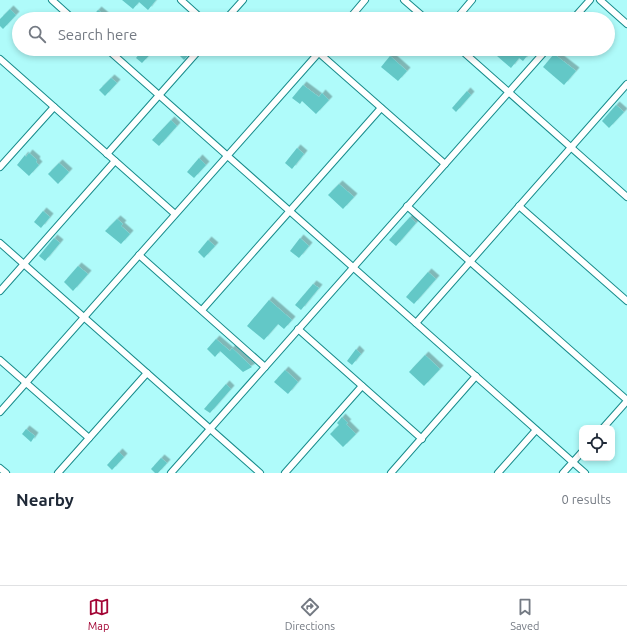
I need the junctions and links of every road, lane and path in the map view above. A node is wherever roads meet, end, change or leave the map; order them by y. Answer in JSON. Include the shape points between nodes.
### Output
{"nodes":[{"id":1,"x":52,"y":0,"type":"edge"},
{"id":2,"x":181,"y":0,"type":"edge"},
{"id":3,"x":243,"y":0,"type":"edge"},
{"id":4,"x":366,"y":0,"type":"edge"},
{"id":5,"x":404,"y":0,"type":"edge"},
{"id":6,"x":472,"y":0,"type":"edge"},
{"id":7,"x":590,"y":0,"type":"edge"},
{"id":8,"x":600,"y":0,"type":"edge"},
{"id":9,"x":65,"y":12,"type":"edge"},
{"id":10,"x":194,"y":12,"type":"edge"},
{"id":11,"x":232,"y":12,"type":"edge"},
{"id":12,"x":355,"y":12,"type":"edge"},
{"id":13,"x":418,"y":12,"type":"edge"},
{"id":14,"x":462,"y":12,"type":"edge"},
{"id":15,"x":579,"y":12,"type":"edge"},
{"id":16,"x":614,"y":12,"type":"edge"},
{"id":17,"x":615,"y":13,"type":"edge"},
{"id":18,"x":627,"y":24,"type":"edge"},
{"id":19,"x":115,"y":56,"type":"edge"},
{"id":20,"x":194,"y":56,"type":"edge"},
{"id":21,"x":316,"y":56,"type":"edge"},
{"id":22,"x":325,"y":56,"type":"edge"},
{"id":23,"x":468,"y":56,"type":"edge"},
{"id":24,"x":541,"y":56,"type":"edge"},
{"id":25,"x":0,"y":60,"type":"edge"},
{"id":26,"x":627,"y":84,"type":"edge"},
{"id":27,"x":508,"y":92,"type":"junction"},
{"id":28,"x":159,"y":95,"type":"junction"},
{"id":29,"x":54,"y":106,"type":"junction"},
{"id":30,"x":381,"y":108,"type":"junction"},
{"id":31,"x":571,"y":148,"type":"junction"},
{"id":32,"x":107,"y":154,"type":"junction"},
{"id":33,"x":227,"y":156,"type":"junction"},
{"id":34,"x":115,"y":161,"type":"junction"},
{"id":35,"x":445,"y":164,"type":"junction"},
{"id":36,"x":0,"y":167,"type":"edge"},
{"id":37,"x":627,"y":197,"type":"edge"},
{"id":38,"x":407,"y":206,"type":"junction"},
{"id":39,"x":519,"y":206,"type":"junction"},
{"id":40,"x":290,"y":211,"type":"junction"},
{"id":41,"x":175,"y":214,"type":"junction"},
{"id":42,"x":0,"y":243,"type":"edge"},
{"id":43,"x":139,"y":255,"type":"junction"},
{"id":44,"x":470,"y":262,"type":"junction"},
{"id":45,"x":24,"y":264,"type":"junction"},
{"id":46,"x":353,"y":267,"type":"junction"},
{"id":47,"x":0,"y":290,"type":"edge"},
{"id":48,"x":627,"y":301,"type":"edge"},
{"id":49,"x":202,"y":310,"type":"junction"},
{"id":50,"x":84,"y":317,"type":"junction"},
{"id":51,"x":416,"y":323,"type":"junction"},
{"id":52,"x":298,"y":329,"type":"junction"},
{"id":53,"x":0,"y":360,"type":"edge"},
{"id":54,"x":265,"y":367,"type":"junction"},
{"id":55,"x":147,"y":373,"type":"junction"},
{"id":56,"x":476,"y":376,"type":"junction"},
{"id":57,"x":26,"y":383,"type":"junction"},
{"id":58,"x":362,"y":386,"type":"junction"},
{"id":59,"x":627,"y":401,"type":"edge"},
{"id":60,"x":0,"y":412,"type":"edge"},
{"id":61,"x":606,"y":425,"type":"edge"},
{"id":62,"x":210,"y":429,"type":"junction"},
{"id":63,"x":536,"y":430,"type":"junction"},
{"id":64,"x":89,"y":438,"type":"junction"},
{"id":65,"x":422,"y":439,"type":"junction"},
{"id":66,"x":579,"y":455,"type":"edge"},
{"id":67,"x":573,"y":462,"type":"junction"},
{"id":68,"x":0,"y":468,"type":"edge"},
{"id":69,"x":6,"y":473,"type":"edge"},
{"id":70,"x":58,"y":473,"type":"edge"},
{"id":71,"x":171,"y":473,"type":"edge"},
{"id":72,"x":260,"y":473,"type":"edge"},
{"id":73,"x":285,"y":473,"type":"edge"},
{"id":74,"x":391,"y":473,"type":"edge"},
{"id":75,"x":498,"y":473,"type":"edge"},
{"id":76,"x":563,"y":473,"type":"edge"},
{"id":77,"x":586,"y":473,"type":"edge"}],
"edges":[{"from":1,"to":9,"type":"street"},
{"from":2,"to":10,"type":"street"},
{"from":3,"to":11,"type":"street"},
{"from":4,"to":12,"type":"street"},
{"from":5,"to":13,"type":"street"},
{"from":6,"to":14,"type":"street"},
{"from":7,"to":15,"type":"street"},
{"from":8,"to":16,"type":"street"},
{"from":17,"to":18,"type":"street"},
{"from":19,"to":28,"type":"street"},
{"from":20,"to":28,"type":"street"},
{"from":21,"to":33,"type":"street"},
{"from":22,"to":30,"type":"street"},
{"from":23,"to":27,"type":"street"},
{"from":24,"to":27,"type":"street"},
{"from":25,"to":29,"type":"street"},
{"from":26,"to":31,"type":"street"},
{"from":27,"to":31,"type":"street"},
{"from":27,"to":35,"type":"street"},
{"from":28,"to":32,"type":"street"},
{"from":28,"to":33,"type":"street"},
{"from":29,"to":32,"type":"street"},
{"from":29,"to":36,"type":"street"},
{"from":30,"to":35,"type":"street"},
{"from":30,"to":40,"type":"street"},
{"from":31,"to":37,"type":"street"},
{"from":31,"to":39,"type":"street"},
{"from":32,"to":34,"type":"street"},
{"from":33,"to":40,"type":"street"},
{"from":33,"to":41,"type":"street"},
{"from":34,"to":41,"type":"street"},
{"from":34,"to":45,"type":"street"},
{"from":35,"to":38,"type":"street"},
{"from":38,"to":44,"type":"street"},
{"from":38,"to":46,"type":"street"},
{"from":39,"to":44,"type":"street"},
{"from":39,"to":48,"type":"street"},
{"from":40,"to":46,"type":"street"},
{"from":40,"to":49,"type":"street"},
{"from":41,"to":43,"type":"street"},
{"from":42,"to":45,"type":"street"},
{"from":43,"to":49,"type":"street"},
{"from":43,"to":50,"type":"street"},
{"from":44,"to":51,"type":"street"},
{"from":44,"to":59,"type":"street"},
{"from":45,"to":47,"type":"street"},
{"from":45,"to":50,"type":"street"},
{"from":46,"to":51,"type":"street"},
{"from":46,"to":52,"type":"street"},
{"from":49,"to":54,"type":"street"},
{"from":50,"to":55,"type":"street"},
{"from":50,"to":57,"type":"street"},
{"from":51,"to":56,"type":"street"},
{"from":52,"to":54,"type":"street"},
{"from":52,"to":58,"type":"street"},
{"from":53,"to":57,"type":"street"},
{"from":54,"to":62,"type":"street"},
{"from":55,"to":62,"type":"street"},
{"from":55,"to":64,"type":"street"},
{"from":56,"to":63,"type":"street"},
{"from":56,"to":65,"type":"street"},
{"from":57,"to":60,"type":"street"},
{"from":57,"to":64,"type":"street"},
{"from":58,"to":65,"type":"street"},
{"from":58,"to":73,"type":"street"},
{"from":59,"to":61,"type":"street"},
{"from":62,"to":71,"type":"street"},
{"from":62,"to":72,"type":"street"},
{"from":63,"to":67,"type":"street"},
{"from":63,"to":75,"type":"street"},
{"from":64,"to":70,"type":"street"},
{"from":65,"to":74,"type":"street"},
{"from":66,"to":67,"type":"street"},
{"from":67,"to":76,"type":"street"},
{"from":67,"to":77,"type":"street"},
{"from":68,"to":69,"type":"street"}]}
